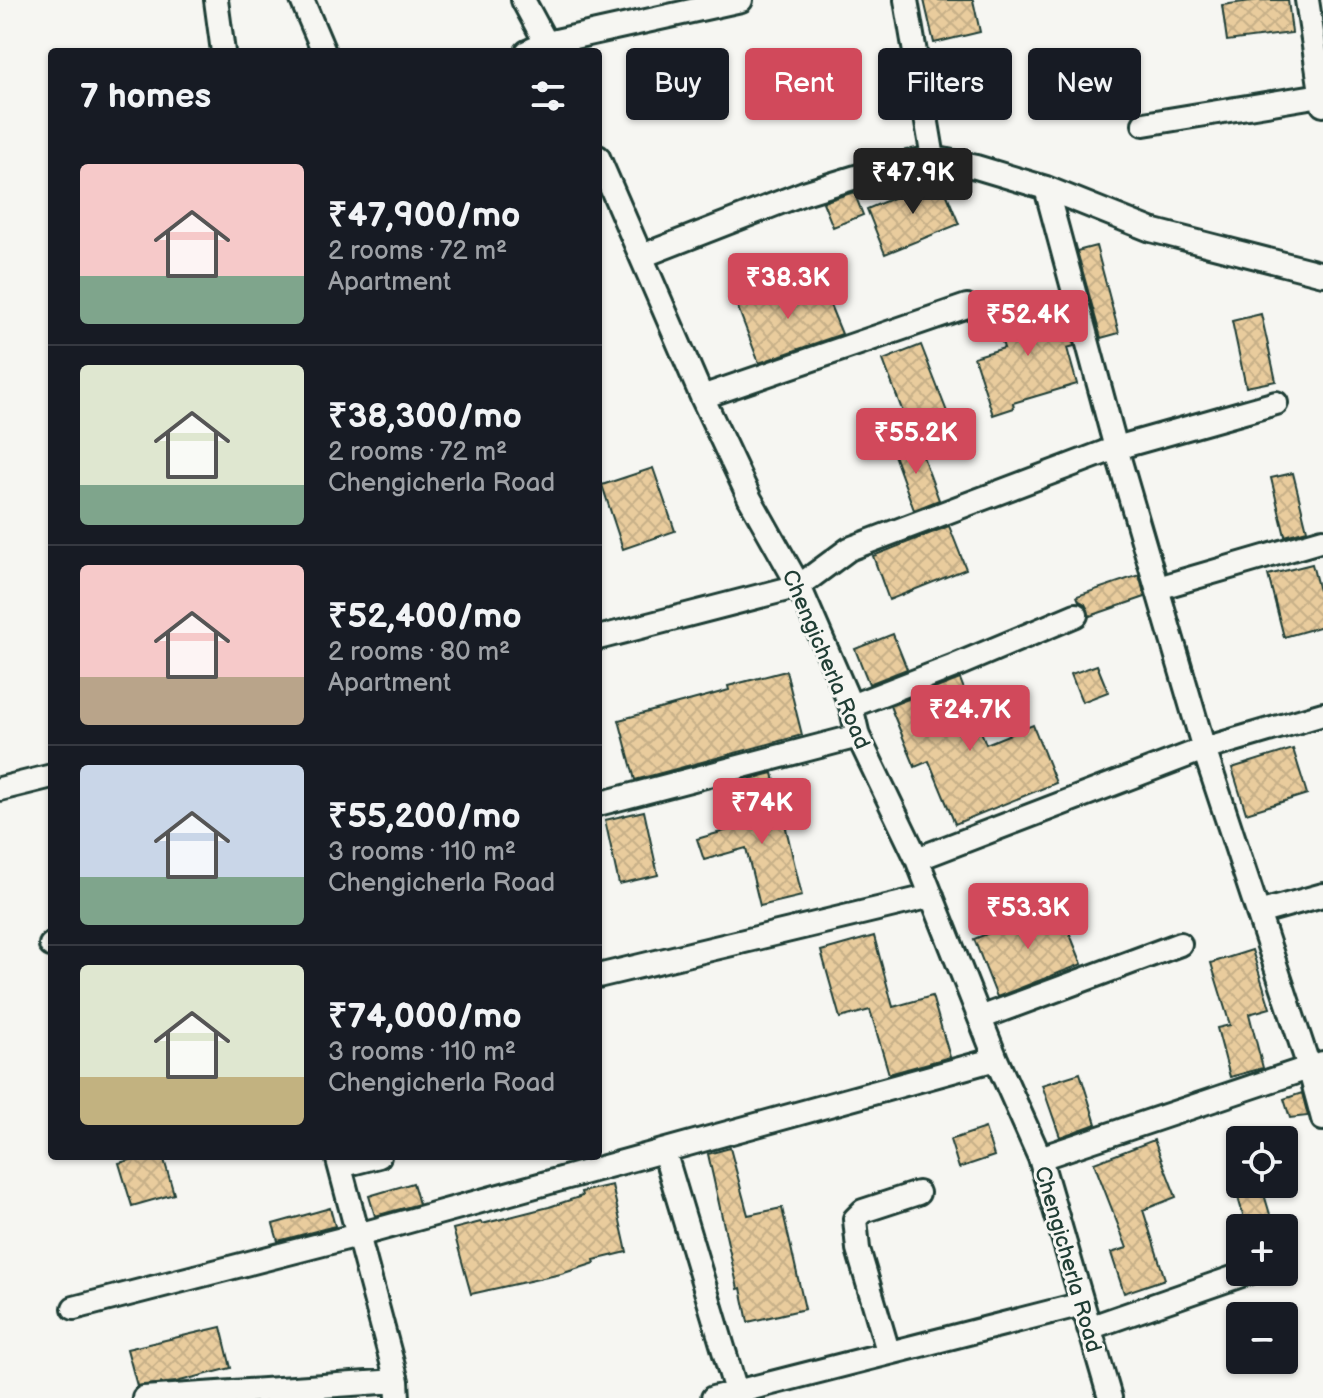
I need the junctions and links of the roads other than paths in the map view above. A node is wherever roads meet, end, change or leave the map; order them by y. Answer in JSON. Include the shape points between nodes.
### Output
{"nodes":[{"id":1,"x":216,"y":0,"type":"edge"},
{"id":2,"x":302,"y":0,"type":"edge"},
{"id":3,"x":523,"y":0,"type":"edge"},
{"id":4,"x":741,"y":0,"type":"edge"},
{"id":5,"x":906,"y":0,"type":"edge"},
{"id":6,"x":1307,"y":0,"type":"edge"},
{"id":7,"x":222,"y":48,"type":"edge"},
{"id":8,"x":322,"y":48,"type":"edge"},
{"id":9,"x":542,"y":48,"type":"edge"},
{"id":10,"x":546,"y":48,"type":"edge"},
{"id":11,"x":1322,"y":100,"type":"edge"},
{"id":12,"x":1144,"y":124,"type":"dead end"},
{"id":13,"x":933,"y":158,"type":"junction"},
{"id":14,"x":602,"y":166,"type":"edge"},
{"id":15,"x":1046,"y":188,"type":"junction"},
{"id":16,"x":642,"y":256,"type":"junction"},
{"id":17,"x":1323,"y":274,"type":"edge"},
{"id":18,"x":967,"y":306,"type":"dead end"},
{"id":19,"x":702,"y":397,"type":"junction"},
{"id":20,"x":1276,"y":403,"type":"dead end"},
{"id":21,"x":1116,"y":448,"type":"junction"},
{"id":22,"x":1323,"y":540,"type":"edge"},
{"id":23,"x":799,"y":586,"type":"junction"},
{"id":24,"x":1158,"y":588,"type":"junction"},
{"id":25,"x":1076,"y":615,"type":"dead end"},
{"id":26,"x":602,"y":637,"type":"edge"},
{"id":27,"x":851,"y":706,"type":"junction"},
{"id":28,"x":1323,"y":714,"type":"edge"},
{"id":29,"x":858,"y":736,"type":"junction"},
{"id":30,"x":1204,"y":749,"type":"junction"},
{"id":31,"x":48,"y":777,"type":"edge"},
{"id":32,"x":0,"y":789,"type":"edge"},
{"id":33,"x":602,"y":803,"type":"edge"},
{"id":34,"x":917,"y":859,"type":"junction"},
{"id":35,"x":1323,"y":895,"type":"edge"},
{"id":36,"x":932,"y":896,"type":"junction"},
{"id":37,"x":1258,"y":913,"type":"junction"},
{"id":38,"x":1180,"y":944,"type":"dead end"},
{"id":39,"x":602,"y":975,"type":"edge"},
{"id":40,"x":980,"y":1018,"type":"junction"},
{"id":41,"x":996,"y":1059,"type":"junction"},
{"id":42,"x":1316,"y":1065,"type":"edge"},
{"id":43,"x":1323,"y":1119,"type":"edge"},
{"id":44,"x":664,"y":1151,"type":"junction"},
{"id":45,"x":1040,"y":1158,"type":"junction"},
{"id":46,"x":338,"y":1161,"type":"edge"},
{"id":47,"x":918,"y":1193,"type":"dead end"},
{"id":48,"x":358,"y":1235,"type":"junction"},
{"id":49,"x":1226,"y":1280,"type":"edge"},
{"id":50,"x":1082,"y":1304,"type":"junction"},
{"id":51,"x":74,"y":1308,"type":"dead end"},
{"id":52,"x":1089,"y":1328,"type":"junction"},
{"id":53,"x":888,"y":1351,"type":"junction"},
{"id":54,"x":397,"y":1389,"type":"edge"},
{"id":55,"x":736,"y":1391,"type":"junction"},
{"id":56,"x":144,"y":1398,"type":"edge"},
{"id":57,"x":713,"y":1398,"type":"edge"},
{"id":58,"x":1110,"y":1398,"type":"edge"}],
"edges":[{"from":1,"to":7,"type":"street"},
{"from":2,"to":8,"type":"street"},
{"from":3,"to":9,"type":"street"},
{"from":4,"to":10,"type":"street"},
{"from":5,"to":13,"type":"street"},
{"from":6,"to":11,"type":"street"},
{"from":11,"to":12,"type":"street"},
{"from":13,"to":15,"type":"street"},
{"from":13,"to":16,"type":"street","via":[[804,193]]},
{"from":14,"to":16,"type":"street","name":"Chengicherla Road"},
{"from":15,"to":17,"type":"street","via":[[1151,230]]},
{"from":15,"to":21,"type":"street"},
{"from":16,"to":19,"type":"street","name":"Chengicherla Road"},
{"from":18,"to":19,"type":"street"},
{"from":19,"to":23,"type":"street","name":"Chengicherla Road"},
{"from":20,"to":21,"type":"street"},
{"from":21,"to":23,"type":"street","via":[[849,549]]},
{"from":21,"to":24,"type":"street"},
{"from":22,"to":24,"type":"street"},
{"from":23,"to":26,"type":"street"},
{"from":23,"to":27,"type":"street","name":"Chengicherla Road"},
{"from":24,"to":30,"type":"street"},
{"from":25,"to":27,"type":"street"},
{"from":27,"to":29,"type":"street","name":"Chengicherla Road"},
{"from":28,"to":30,"type":"street"},
{"from":29,"to":33,"type":"street"},
{"from":29,"to":34,"type":"street","name":"Chengicherla Road"},
{"from":30,"to":34,"type":"street"},
{"from":30,"to":37,"type":"street"},
{"from":31,"to":32,"type":"street"},
{"from":34,"to":36,"type":"street","name":"Chengicherla Road"},
{"from":35,"to":37,"type":"street"},
{"from":36,"to":39,"type":"street"},
{"from":36,"to":40,"type":"street","name":"Chengicherla Road"},
{"from":37,"to":42,"type":"street"},
{"from":38,"to":40,"type":"street"},
{"from":40,"to":41,"type":"street","name":"Chengicherla Road"},
{"from":41,"to":44,"type":"street"},
{"from":41,"to":45,"type":"street","name":"Chengicherla Road"},
{"from":42,"to":43,"type":"street"},
{"from":42,"to":45,"type":"street"},
{"from":44,"to":48,"type":"street"},
{"from":44,"to":55,"type":"street"},
{"from":45,"to":50,"type":"street","name":"Chengicherla Road"},
{"from":46,"to":48,"type":"street"},
{"from":47,"to":53,"type":"street","via":[[863,1211],[855,1219],[858,1249]]},
{"from":48,"to":51,"type":"street"},
{"from":48,"to":54,"type":"street"},
{"from":49,"to":52,"type":"street"},
{"from":50,"to":52,"type":"street","name":"Chengicherla Road"},
{"from":50,"to":53,"type":"street"},
{"from":52,"to":58,"type":"street","name":"Chengicherla Road"},
{"from":53,"to":55,"type":"street"},
{"from":54,"to":56,"type":"street"},
{"from":55,"to":57,"type":"street"}]}
